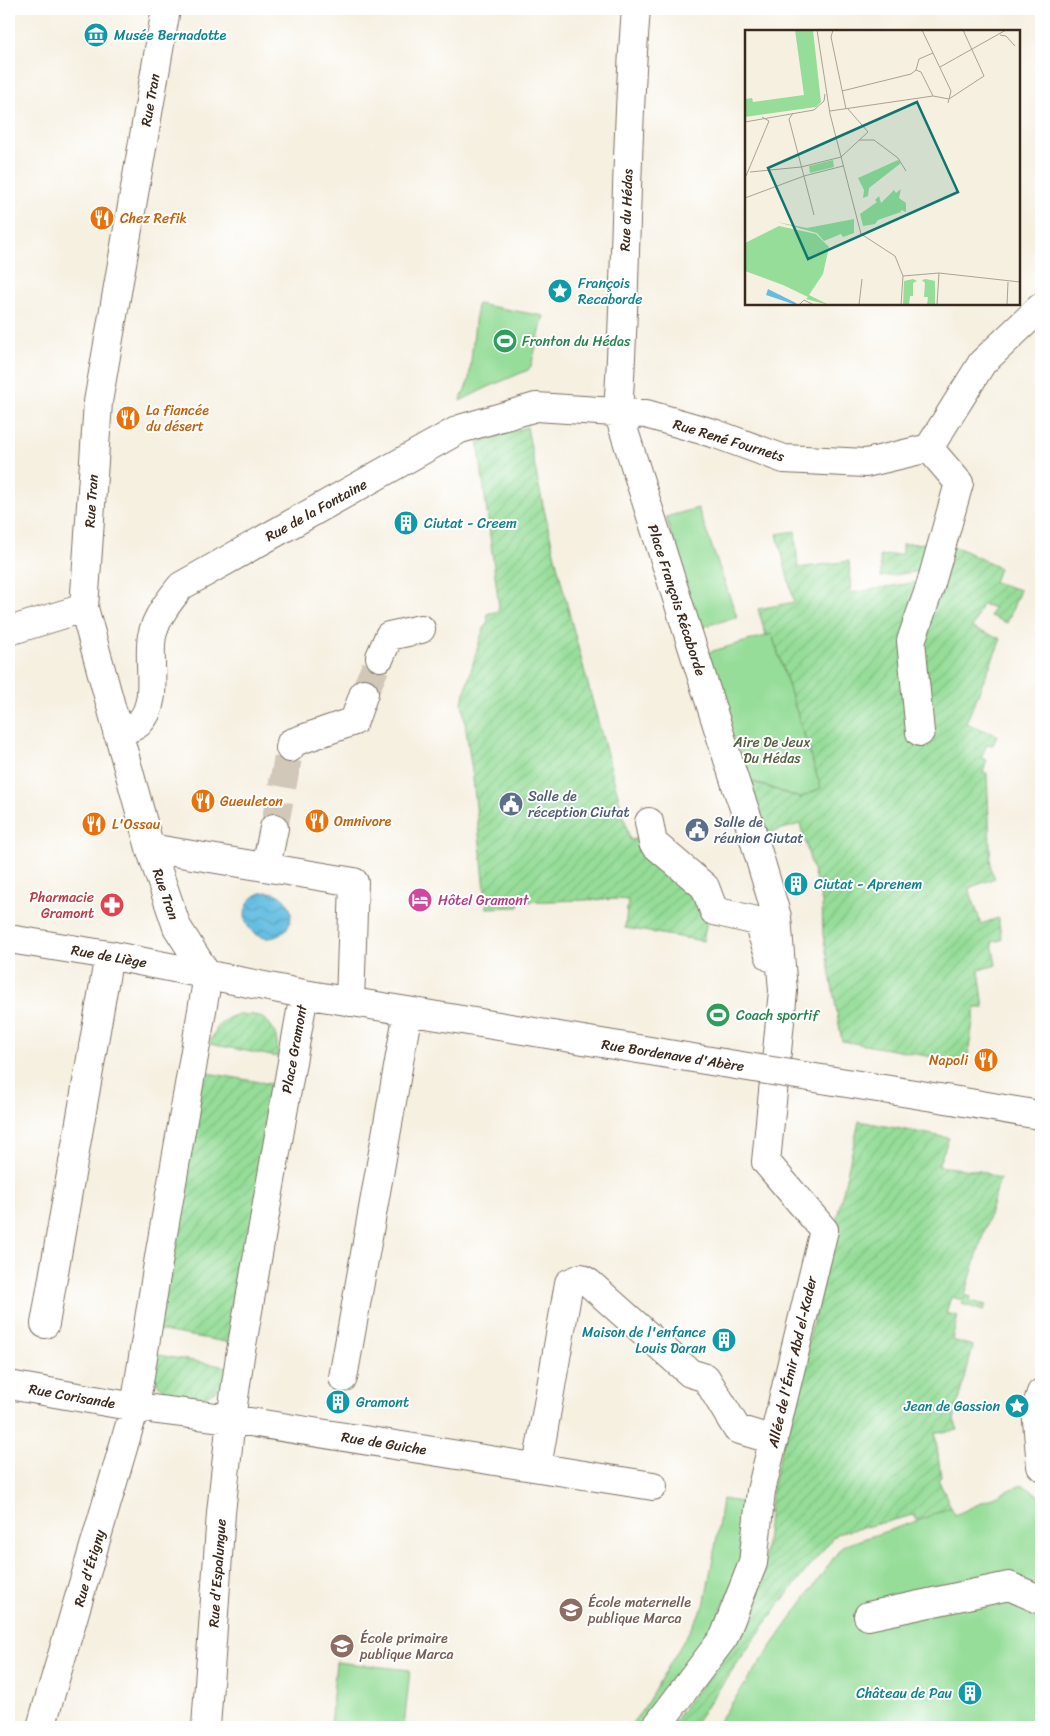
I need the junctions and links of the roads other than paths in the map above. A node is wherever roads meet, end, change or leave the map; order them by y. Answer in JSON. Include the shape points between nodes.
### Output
{"nodes":[{"id":1,"x":166,"y":9,"type":"edge"},
{"id":2,"x":636,"y":9,"type":"edge"},
{"id":3,"x":1041,"y":307,"type":"edge"},
{"id":4,"x":618,"y":412,"type":"junction"},
{"id":5,"x":929,"y":448,"type":"junction"},
{"id":6,"x":84,"y":608,"type":"junction"},
{"id":7,"x":421,"y":629,"type":"dead end"},
{"id":8,"x":9,"y":631,"type":"edge"},
{"id":9,"x":380,"y":657,"type":"tunnel mouth"},
{"id":10,"x":364,"y":693,"type":"tunnel mouth"},
{"id":11,"x":118,"y":732,"type":"junction"},
{"id":12,"x":920,"y":732,"type":"dead end"},
{"id":13,"x":290,"y":748,"type":"dead end"},
{"id":14,"x":648,"y":822,"type":"dead end"},
{"id":15,"x":274,"y":828,"type":"tunnel mouth"},
{"id":16,"x":150,"y":848,"type":"junction"},
{"id":17,"x":266,"y":867,"type":"junction"},
{"id":18,"x":9,"y":939,"type":"edge"},
{"id":19,"x":109,"y":955,"type":"junction"},
{"id":20,"x":208,"y":976,"type":"junction"},
{"id":21,"x":783,"y":991,"type":"junction"},
{"id":22,"x":304,"y":994,"type":"junction"},
{"id":23,"x":350,"y":1002,"type":"junction"},
{"id":24,"x":408,"y":1011,"type":"junction"},
{"id":25,"x":1041,"y":1114,"type":"edge"},
{"id":26,"x":45,"y":1324,"type":"dead end"},
{"id":27,"x":343,"y":1378,"type":"dead end"},
{"id":28,"x":9,"y":1385,"type":"edge"},
{"id":29,"x":1041,"y":1393,"type":"edge"},
{"id":30,"x":135,"y":1408,"type":"junction"},
{"id":31,"x":231,"y":1419,"type":"junction"},
{"id":32,"x":774,"y":1440,"type":"junction"},
{"id":33,"x":1041,"y":1466,"type":"edge"},
{"id":34,"x":537,"y":1467,"type":"junction"},
{"id":35,"x":653,"y":1486,"type":"dead end"},
{"id":36,"x":1041,"y":1600,"type":"edge"},
{"id":37,"x":868,"y":1616,"type":"dead end"},
{"id":38,"x":41,"y":1727,"type":"edge"},
{"id":39,"x":206,"y":1727,"type":"edge"},
{"id":40,"x":656,"y":1727,"type":"edge"}],
"edges":[{"from":1,"to":6,"type":"street","name":"Rue Tran","via":[[98,402]]},
{"from":2,"to":4,"type":"street","name":"Rue du Hédas"},
{"from":3,"to":5,"type":"street","via":[[982,363]]},
{"from":4,"to":5,"type":"street","name":"Rue René Fournets","via":[[646,414],[716,434],[784,459],[866,464]]},
{"from":4,"to":11,"type":"street","name":"Rue de la Fontaine","via":[[536,407],[460,429],[181,586],[164,608],[152,636],[148,709],[138,724]]},
{"from":4,"to":21,"type":"street","name":"Place François Récaborde","via":[[777,917]]},
{"from":5,"to":12,"type":"street","via":[[959,483],[911,641]]},
{"from":6,"to":8,"type":"street"},
{"from":6,"to":11,"type":"street","name":"Rue Tran"},
{"from":7,"to":9,"type":"street","via":[[389,636]]},
{"from":10,"to":13,"type":"street","via":[[354,721],[291,743]]},
{"from":11,"to":16,"type":"street","name":"Rue Tran"},
{"from":14,"to":21,"type":"street","via":[[653,843],[705,887],[714,911],[758,921]]},
{"from":15,"to":17,"type":"street"},
{"from":16,"to":17,"type":"street"},
{"from":16,"to":20,"type":"street","name":"Rue Tran","via":[[177,927]]},
{"from":17,"to":23,"type":"street","via":[[354,882]]},
{"from":18,"to":19,"type":"street","name":"Rue de Liège"},
{"from":19,"to":20,"type":"street","name":"Rue de Liège"},
{"from":19,"to":26,"type":"street"},
{"from":20,"to":22,"type":"street","name":"Place Gramont"},
{"from":20,"to":30,"type":"street"},
{"from":21,"to":32,"type":"street","name":"Allée de l'Émir Abd el-Kader","via":[[766,1162],[824,1230]]},
{"from":22,"to":23,"type":"street","name":"Rue Bordenave d'Abère"},
{"from":22,"to":31,"type":"street","name":"Place Gramont"},
{"from":23,"to":24,"type":"street","name":"Rue Bordenave d'Abère"},
{"from":24,"to":25,"type":"street","name":"Rue Bordenave d'Abère","bridge":true},
{"from":24,"to":27,"type":"street"},
{"from":28,"to":30,"type":"street","name":"Rue Corisande"},
{"from":29,"to":33,"type":"street","via":[[1036,1409]]},
{"from":30,"to":31,"type":"street"},
{"from":30,"to":38,"type":"street","name":"Rue d'Étigny"},
{"from":31,"to":34,"type":"street","name":"Rue de Guiche"},
{"from":31,"to":39,"type":"street","name":"Rue d'Espalungue"},
{"from":32,"to":34,"type":"street","via":[[737,1429],[706,1378],[690,1373],[581,1278],[570,1283]]},
{"from":32,"to":40,"type":"street","name":"Allée de l'Émir Abd el-Kader","via":[[761,1491],[753,1563],[724,1636]]},
{"from":34,"to":35,"type":"street","name":"Rue de Guiche"},
{"from":36,"to":37,"type":"street","via":[[1009,1586]]}]}
